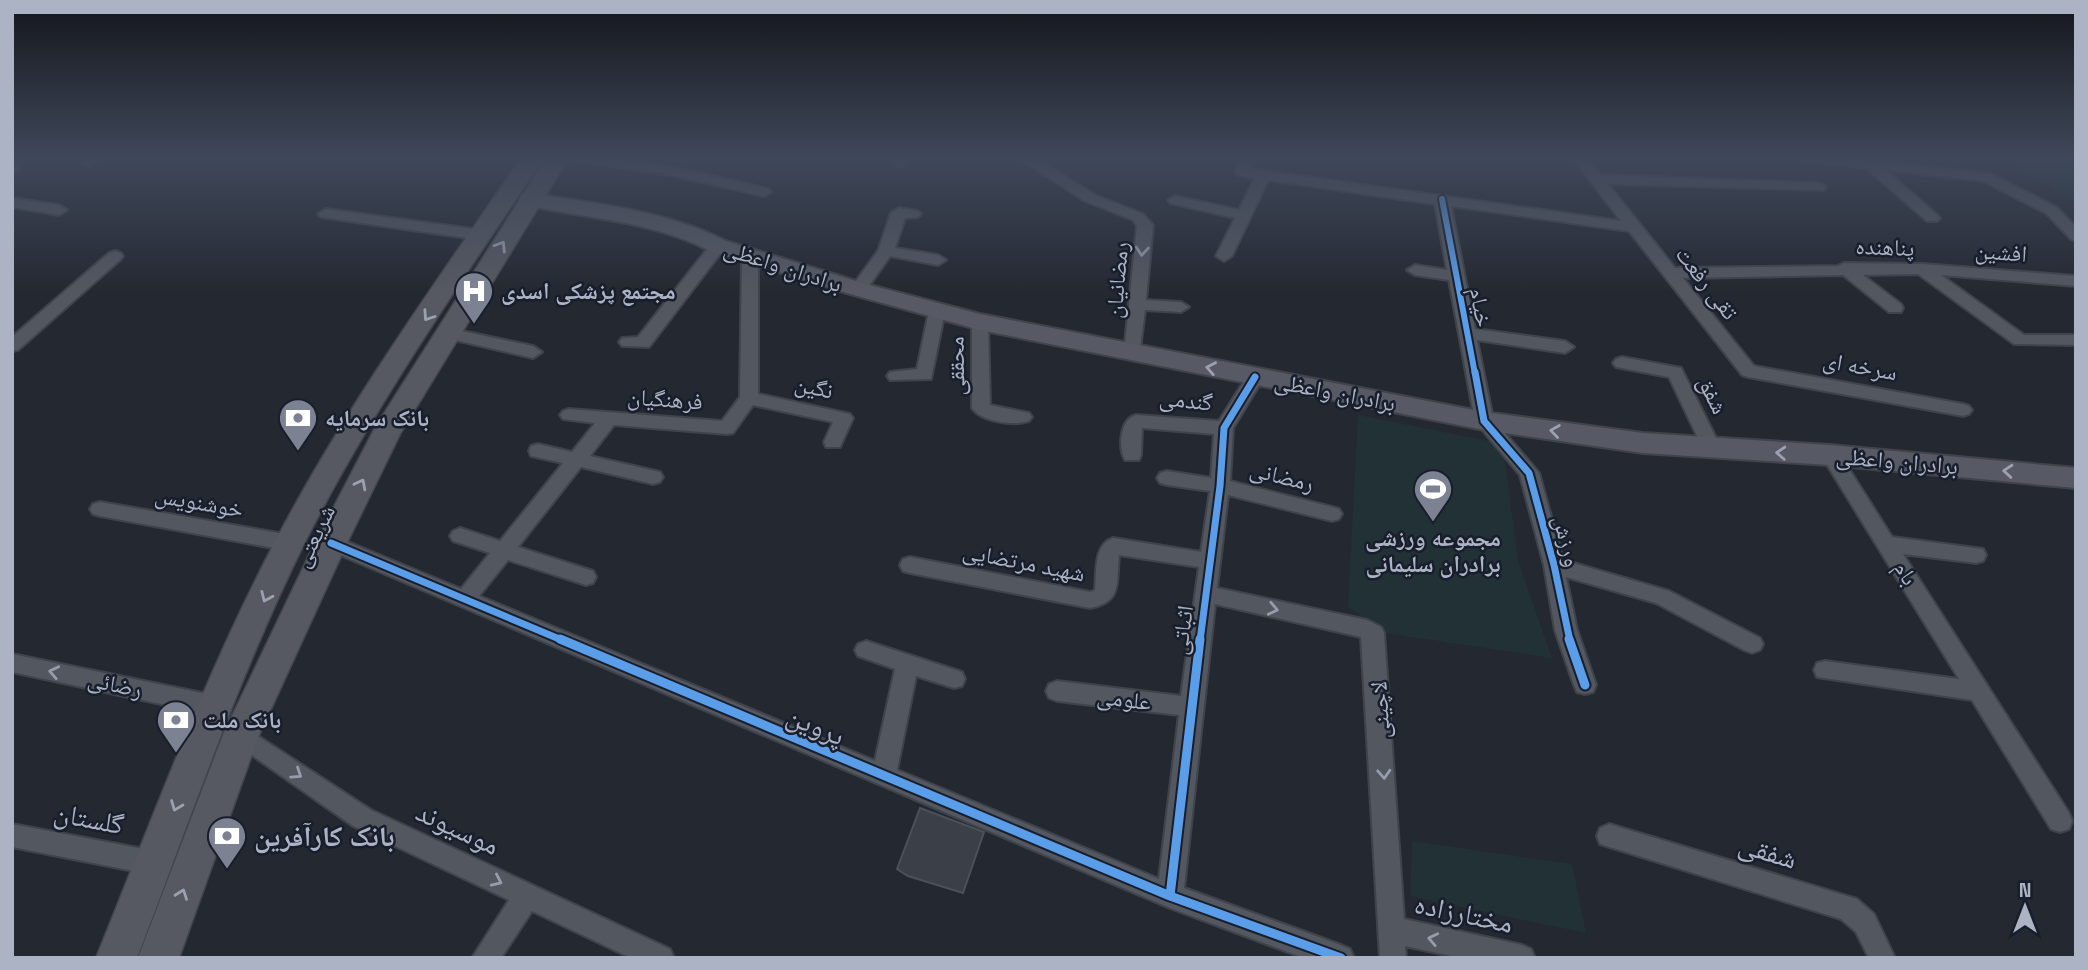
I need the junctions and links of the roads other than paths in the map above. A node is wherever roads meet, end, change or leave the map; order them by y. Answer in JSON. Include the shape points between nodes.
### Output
{"nodes":[{"id":1,"x":14,"y":202,"type":"edge"},
{"id":2,"x":503,"y":202,"type":"edge"},
{"id":3,"x":529,"y":202,"type":"edge"},
{"id":4,"x":543,"y":202,"type":"edge"},
{"id":5,"x":1101,"y":202,"type":"edge"},
{"id":6,"x":1185,"y":202,"type":"edge"},
{"id":7,"x":1251,"y":202,"type":"edge"},
{"id":8,"x":1441,"y":202,"type":"edge"},
{"id":9,"x":1457,"y":202,"type":"edge"},
{"id":10,"x":1614,"y":202,"type":"edge"},
{"id":11,"x":1913,"y":202,"type":"edge"},
{"id":12,"x":2036,"y":202,"type":"edge"},
{"id":13,"x":59,"y":210,"type":"dead end"},
{"id":14,"x":2051,"y":210,"type":"junction"},
{"id":15,"x":913,"y":214,"type":"dead end"},
{"id":16,"x":326,"y":215,"type":"dead end"},
{"id":17,"x":2076,"y":215,"type":"edge"},
{"id":18,"x":1244,"y":216,"type":"junction"},
{"id":19,"x":1931,"y":218,"type":"dead end"},
{"id":20,"x":1634,"y":228,"type":"junction"},
{"id":21,"x":481,"y":235,"type":"junction"},
{"id":22,"x":2076,"y":236,"type":"edge"},
{"id":23,"x":718,"y":246,"type":"junction"},
{"id":24,"x":886,"y":251,"type":"junction"},
{"id":25,"x":115,"y":256,"type":"dead end"},
{"id":26,"x":750,"y":256,"type":"junction"},
{"id":27,"x":1224,"y":256,"type":"dead end"},
{"id":28,"x":938,"y":260,"type":"dead end"},
{"id":29,"x":1844,"y":268,"type":"junction"},
{"id":30,"x":1923,"y":269,"type":"junction"},
{"id":31,"x":1415,"y":270,"type":"dead end"},
{"id":32,"x":1670,"y":273,"type":"junction"},
{"id":33,"x":1456,"y":276,"type":"junction"},
{"id":34,"x":2076,"y":281,"type":"edge"},
{"id":35,"x":858,"y":289,"type":"junction"},
{"id":36,"x":1139,"y":304,"type":"junction"},
{"id":37,"x":1181,"y":307,"type":"dead end"},
{"id":38,"x":1895,"y":308,"type":"dead end"},
{"id":39,"x":937,"y":312,"type":"junction"},
{"id":40,"x":980,"y":322,"type":"junction"},
{"id":41,"x":448,"y":333,"type":"junction"},
{"id":42,"x":1466,"y":333,"type":"junction"},
{"id":43,"x":2076,"y":340,"type":"edge"},
{"id":44,"x":628,"y":342,"type":"dead end"},
{"id":45,"x":12,"y":346,"type":"edge"},
{"id":46,"x":1565,"y":347,"type":"dead end"},
{"id":47,"x":533,"y":352,"type":"dead end"},
{"id":48,"x":1133,"y":352,"type":"junction"},
{"id":49,"x":1622,"y":363,"type":"dead end"},
{"id":50,"x":1748,"y":371,"type":"joint"},
{"id":51,"x":896,"y":376,"type":"dead end"},
{"id":52,"x":1255,"y":377,"type":"junction"},
{"id":53,"x":749,"y":398,"type":"junction"},
{"id":54,"x":1963,"y":410,"type":"dead end"},
{"id":55,"x":569,"y":415,"type":"dead end"},
{"id":56,"x":1023,"y":417,"type":"dead end"},
{"id":57,"x":609,"y":419,"type":"junction"},
{"id":58,"x":1484,"y":421,"type":"junction"},
{"id":59,"x":1224,"y":428,"type":"junction"},
{"id":60,"x":833,"y":442,"type":"dead end"},
{"id":61,"x":1713,"y":450,"type":"junction"},
{"id":62,"x":538,"y":451,"type":"dead end"},
{"id":63,"x":1132,"y":455,"type":"dead end"},
{"id":64,"x":1830,"y":455,"type":"junction"},
{"id":65,"x":576,"y":460,"type":"junction"},
{"id":66,"x":653,"y":477,"type":"dead end"},
{"id":67,"x":1167,"y":478,"type":"dead end"},
{"id":68,"x":2076,"y":478,"type":"edge"},
{"id":69,"x":1220,"y":486,"type":"junction"},
{"id":70,"x":100,"y":509,"type":"dead end"},
{"id":71,"x":1332,"y":514,"type":"dead end"},
{"id":72,"x":460,"y":536,"type":"dead end"},
{"id":73,"x":290,"y":543,"type":"junction"},
{"id":74,"x":331,"y":543,"type":"junction"},
{"id":75,"x":1888,"y":544,"type":"junction"},
{"id":76,"x":505,"y":549,"type":"junction"},
{"id":77,"x":1976,"y":555,"type":"dead end"},
{"id":78,"x":1210,"y":561,"type":"junction"},
{"id":79,"x":910,"y":565,"type":"dead end"},
{"id":80,"x":1555,"y":565,"type":"junction"},
{"id":81,"x":586,"y":577,"type":"dead end"},
{"id":82,"x":1206,"y":594,"type":"junction"},
{"id":83,"x":464,"y":600,"type":"junction"},
{"id":84,"x":1752,"y":643,"type":"dead end"},
{"id":85,"x":866,"y":650,"type":"dead end"},
{"id":86,"x":12,"y":663,"type":"edge"},
{"id":87,"x":907,"y":664,"type":"junction"},
{"id":88,"x":1825,"y":670,"type":"dead end"},
{"id":89,"x":954,"y":679,"type":"dead end"},
{"id":90,"x":1585,"y":685,"type":"dead end"},
{"id":91,"x":1057,"y":691,"type":"dead end"},
{"id":92,"x":1980,"y":692,"type":"junction"},
{"id":93,"x":1191,"y":707,"type":"junction"},
{"id":94,"x":247,"y":721,"type":"junction"},
{"id":95,"x":210,"y":722,"type":"junction"},
{"id":96,"x":884,"y":776,"type":"junction"},
{"id":97,"x":2060,"y":821,"type":"dead end"},
{"id":98,"x":12,"y":835,"type":"edge"},
{"id":99,"x":1609,"y":836,"type":"dead end"},
{"id":100,"x":154,"y":863,"type":"junction"},
{"id":101,"x":528,"y":895,"type":"junction"},
{"id":102,"x":1170,"y":896,"type":"junction"},
{"id":103,"x":1393,"y":930,"type":"junction"},
{"id":104,"x":116,"y":958,"type":"edge"},
{"id":105,"x":158,"y":958,"type":"edge"},
{"id":106,"x":485,"y":958,"type":"edge"},
{"id":107,"x":661,"y":958,"type":"edge"},
{"id":108,"x":1341,"y":958,"type":"edge"},
{"id":109,"x":1393,"y":958,"type":"edge"},
{"id":110,"x":1522,"y":958,"type":"edge"},
{"id":111,"x":1882,"y":958,"type":"edge"}],
"edges":[{"from":1,"to":13,"type":"street"},
{"from":2,"to":21,"type":"main road","name":"شریعتی"},
{"from":41,"to":3,"type":"main road","name":"شریعتی","one_way":true},
{"from":4,"to":23,"type":"main road","name":"برادران واعظی","via":[[653,221]]},
{"from":5,"to":36,"type":"street","name":"رمضانیان","one_way":true,"via":[[1138,217],[1145,225]]},
{"from":6,"to":18,"type":"street"},
{"from":7,"to":18,"type":"street"},
{"from":8,"to":33,"type":"street","name":"خیام"},
{"from":9,"to":20,"type":"street"},
{"from":10,"to":20,"type":"street","name":"تقی رفعت"},
{"from":11,"to":19,"type":"street"},
{"from":12,"to":14,"type":"street"},
{"from":14,"to":17,"type":"street"},
{"from":14,"to":22,"type":"street"},
{"from":15,"to":24,"type":"street","via":[[899,213]]},
{"from":16,"to":21,"type":"street"},
{"from":18,"to":27,"type":"street"},
{"from":20,"to":32,"type":"street","name":"تقی رفعت"},
{"from":21,"to":73,"type":"main road","name":"شریعتی","one_way":true,"via":[[352,429]]},
{"from":23,"to":26,"type":"main road","name":"برادران واعظی"},
{"from":23,"to":44,"type":"street","via":[[643,343]]},
{"from":24,"to":28,"type":"street"},
{"from":24,"to":35,"type":"street"},
{"from":25,"to":45,"type":"street"},
{"from":26,"to":35,"type":"main road","name":"برادران واعظی"},
{"from":26,"to":53,"type":"street"},
{"from":29,"to":30,"type":"street","name":"پناهنده"},
{"from":29,"to":32,"type":"street","name":"پناهنده"},
{"from":29,"to":38,"type":"street"},
{"from":30,"to":34,"type":"street","name":"افشین"},
{"from":30,"to":43,"type":"street","name":"پناهنده","via":[[2020,340]]},
{"from":31,"to":33,"type":"street"},
{"from":32,"to":50,"type":"street","name":"تقی رفعت"},
{"from":33,"to":42,"type":"street","name":"خیام"},
{"from":35,"to":39,"type":"main road","name":"برادران واعظی"},
{"from":36,"to":37,"type":"street"},
{"from":36,"to":48,"type":"street","name":"رمضانیان"},
{"from":39,"to":40,"type":"main road","name":"برادران واعظی"},
{"from":39,"to":51,"type":"street","via":[[925,375]]},
{"from":40,"to":48,"type":"main road","name":"برادران واعظی"},
{"from":40,"to":56,"type":"street","name":"محققی","via":[[981,408]]},
{"from":41,"to":47,"type":"street"},
{"from":74,"to":41,"type":"main road","name":"شریعتی","one_way":true,"via":[[386,433]]},
{"from":42,"to":46,"type":"street"},
{"from":42,"to":58,"type":"street","name":"خیام"},
{"from":52,"to":48,"type":"main road","name":"برادران واعظی","one_way":true},
{"from":49,"to":61,"type":"street","name":"شفق","via":[[1675,372]]},
{"from":50,"to":54,"type":"street","name":"سرخه ای"},
{"from":52,"to":58,"type":"main road","name":"برادران واعظی"},
{"from":52,"to":59,"type":"street","name":"اثباتی"},
{"from":53,"to":57,"type":"street","name":"فرهنگیان","via":[[727,428]]},
{"from":53,"to":60,"type":"street","name":"نگین","via":[[844,418]]},
{"from":55,"to":57,"type":"street"},
{"from":57,"to":65,"type":"street","name":"فرهنگیان"},
{"from":61,"to":58,"type":"main road","name":"برادران واعظی","one_way":true},
{"from":58,"to":80,"type":"street","name":"ورزش","via":[[1529,473]]},
{"from":59,"to":63,"type":"street","name":"گندمی","via":[[1136,421]]},
{"from":59,"to":69,"type":"street","name":"اثباتی"},
{"from":64,"to":61,"type":"main road","name":"برادران واعظی","one_way":true},
{"from":62,"to":65,"type":"street"},
{"from":68,"to":64,"type":"main road","name":"برادران واعظی","one_way":true},
{"from":64,"to":75,"type":"street","name":"بام"},
{"from":65,"to":66,"type":"street"},
{"from":65,"to":76,"type":"street","name":"فرهنگیان"},
{"from":67,"to":69,"type":"street","name":"رمضانی"},
{"from":69,"to":71,"type":"street","name":"رمضانی"},
{"from":69,"to":78,"type":"street","name":"اثباتی"},
{"from":70,"to":73,"type":"street","name":"خوشنویس"},
{"from":72,"to":76,"type":"street"},
{"from":73,"to":95,"type":"main road","name":"شریعتی","one_way":true},
{"from":74,"to":83,"type":"street","name":"پروین"},
{"from":74,"to":94,"type":"main road","name":"شریعتی"},
{"from":75,"to":77,"type":"street"},
{"from":75,"to":92,"type":"street","name":"بام"},
{"from":76,"to":81,"type":"street"},
{"from":76,"to":83,"type":"street","name":"فرهنگیان"},
{"from":78,"to":79,"type":"street","name":"شهید مرتضایی","via":[[1113,546],[1105,593],[1090,600]]},
{"from":78,"to":82,"type":"street","name":"اثباتی"},
{"from":80,"to":84,"type":"street","name":"ورزش","via":[[1662,597]]},
{"from":80,"to":90,"type":"street","name":"ورزش","via":[[1566,630]]},
{"from":82,"to":93,"type":"street","name":"اثباتی"},
{"from":82,"to":103,"type":"street","name":"لاچینی","one_way":true,"via":[[1373,634]]},
{"from":83,"to":96,"type":"street","name":"پروین"},
{"from":85,"to":87,"type":"street"},
{"from":95,"to":86,"type":"street","name":"رضائی","one_way":true},
{"from":87,"to":89,"type":"street"},
{"from":87,"to":96,"type":"street"},
{"from":88,"to":92,"type":"street"},
{"from":91,"to":93,"type":"street","name":"علومی"},
{"from":92,"to":97,"type":"street","name":"بام"},
{"from":93,"to":102,"type":"street","name":"اثباتی"},
{"from":94,"to":95,"type":"main road"},
{"from":94,"to":101,"type":"street","name":"موسیوند","one_way":true,"via":[[362,817]]},
{"from":105,"to":94,"type":"main road","name":"شریعتی","one_way":true},
{"from":95,"to":100,"type":"main road","name":"شریعتی","one_way":true},
{"from":96,"to":102,"type":"street","name":"پروین"},
{"from":98,"to":100,"type":"street","name":"گلستان"},
{"from":99,"to":111,"type":"street","name":"شفقی","via":[[1848,908],[1868,926]]},
{"from":100,"to":104,"type":"main road","name":"شریعتی"},
{"from":101,"to":106,"type":"street"},
{"from":101,"to":107,"type":"street","name":"موسیوند"},
{"from":102,"to":108,"type":"street","name":"پروین"},
{"from":103,"to":109,"type":"street","name":"لاچینی"},
{"from":110,"to":103,"type":"street","name":"مختارزاده","one_way":true}]}
